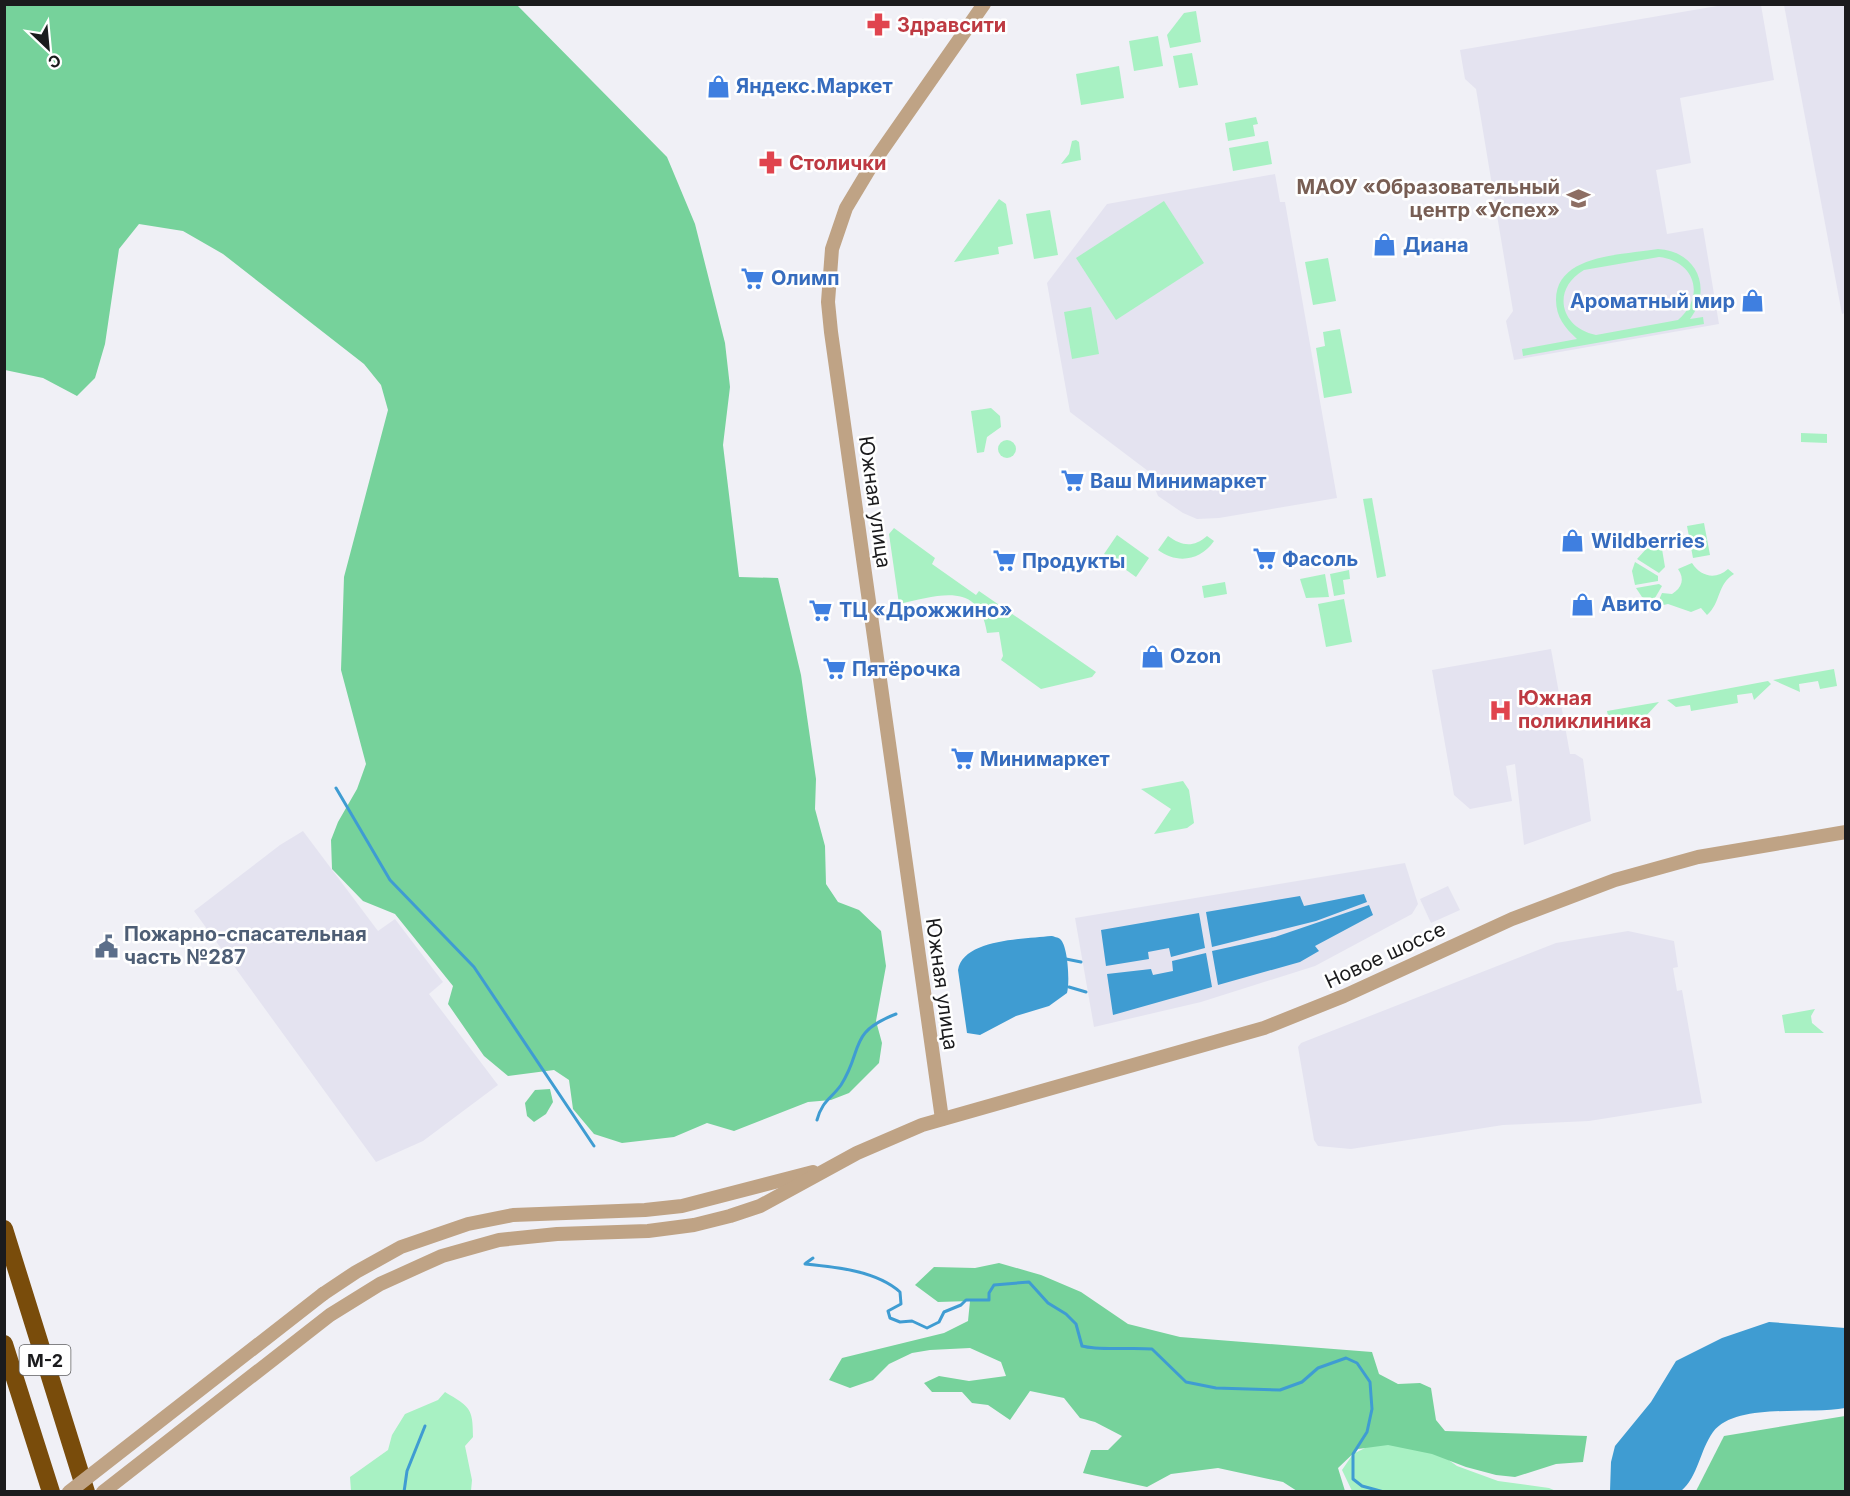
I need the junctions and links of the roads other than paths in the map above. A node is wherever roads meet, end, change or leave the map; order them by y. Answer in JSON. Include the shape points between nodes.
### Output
{"nodes":[{"id":1,"x":984,"y":4,"type":"edge"},
{"id":2,"x":1845,"y":832,"type":"edge"},
{"id":3,"x":942,"y":1119,"type":"junction"},
{"id":4,"x":826,"y":1169,"type":"junction"},
{"id":5,"x":4,"y":1229,"type":"edge"},
{"id":6,"x":4,"y":1344,"type":"edge"},
{"id":7,"x":51,"y":1491,"type":"edge"},
{"id":8,"x":69,"y":1491,"type":"edge"},
{"id":9,"x":86,"y":1491,"type":"edge"},
{"id":10,"x":104,"y":1491,"type":"edge"}],
"edges":[{"from":1,"to":3,"type":"street","name":"Южная улица","via":[[858,186],[836,234],[829,271],[831,332]]},
{"from":2,"to":3,"type":"street","name":"Новое шоссе","via":[[1698,857],[1615,880],[1512,919],[1264,1028]]},
{"from":3,"to":4,"type":"street","name":"Новое шоссе","via":[[892,1137]]},
{"from":4,"to":8,"type":"street","bridge":true,"via":[[682,1206],[513,1215],[468,1224],[401,1247],[323,1294]]},
{"from":4,"to":10,"type":"street","via":[[760,1206],[694,1225],[531,1236],[470,1246],[413,1267],[330,1315]]},
{"from":5,"to":9,"type":"highway","number":"М-2"},
{"from":6,"to":7,"type":"highway","number":"М-2"}]}
